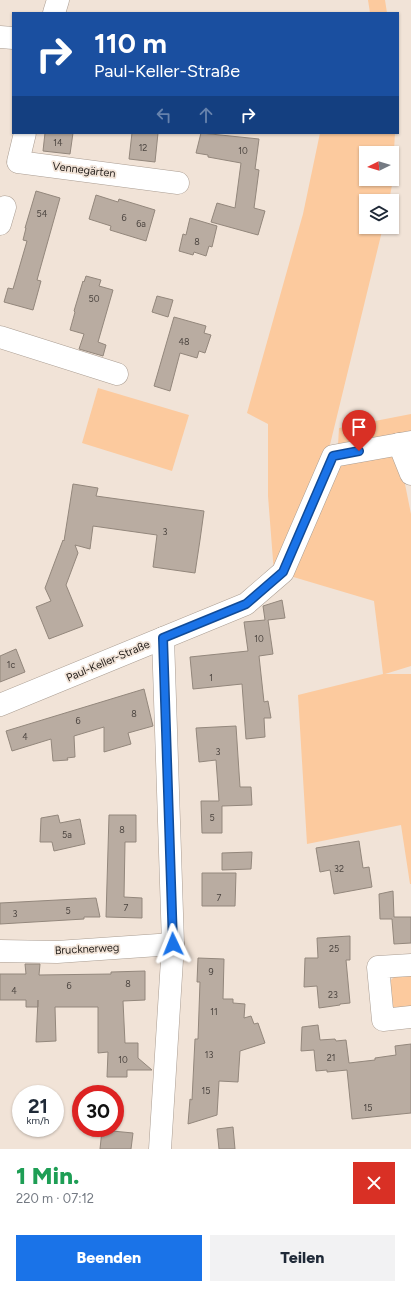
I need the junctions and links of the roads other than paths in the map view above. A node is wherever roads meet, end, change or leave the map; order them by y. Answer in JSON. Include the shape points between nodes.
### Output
{"nodes":[{"id":1,"x":58,"y":0,"type":"edge"},
{"id":2,"x":54,"y":12,"type":"edge"},
{"id":3,"x":0,"y":37,"type":"edge"},
{"id":4,"x":12,"y":38,"type":"edge"},
{"id":5,"x":25,"y":134,"type":"edge"},
{"id":6,"x":178,"y":183,"type":"dead end"},
{"id":7,"x":0,"y":337,"type":"edge"},
{"id":8,"x":117,"y":374,"type":"dead end"},
{"id":9,"x":405,"y":443,"type":"edge"},
{"id":10,"x":411,"y":474,"type":"edge"},
{"id":11,"x":163,"y":638,"type":"junction"},
{"id":12,"x":0,"y":705,"type":"edge"},
{"id":13,"x":173,"y":944,"type":"junction"},
{"id":14,"x":0,"y":951,"type":"edge"},
{"id":15,"x":411,"y":965,"type":"edge"},
{"id":16,"x":411,"y":1017,"type":"edge"},
{"id":17,"x":160,"y":1149,"type":"edge"}],
"edges":[{"from":1,"to":2,"type":"street"},
{"from":3,"to":4,"type":"street"},
{"from":5,"to":6,"type":"street","name":"Vennegärten","via":[[18,162]]},
{"from":7,"to":8,"type":"street"},
{"from":9,"to":10,"type":"street"},
{"from":9,"to":11,"type":"street","name":"Paul-Keller-Straße","via":[[333,456],[283,572],[246,604]]},
{"from":11,"to":12,"type":"street","name":"Paul-Keller-Straße"},
{"from":11,"to":13,"type":"street"},
{"from":13,"to":14,"type":"street","name":"Brucknerweg","via":[[57,952]]},
{"from":13,"to":17,"type":"street"},
{"from":15,"to":16,"type":"street","via":[[378,967],[383,1020]]}]}
